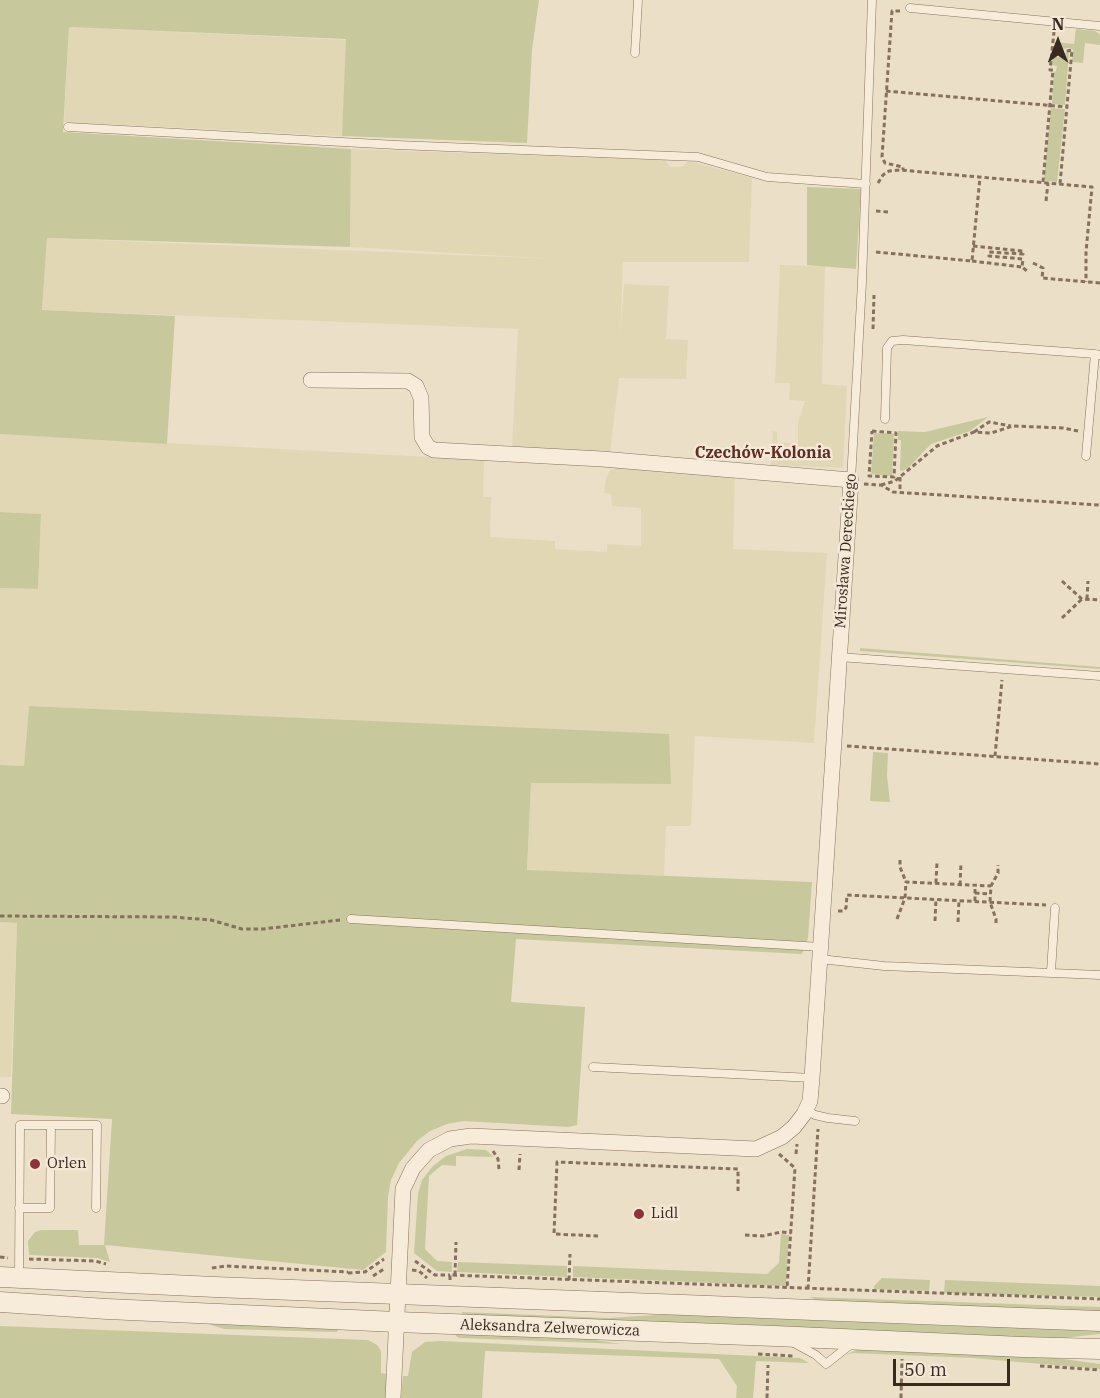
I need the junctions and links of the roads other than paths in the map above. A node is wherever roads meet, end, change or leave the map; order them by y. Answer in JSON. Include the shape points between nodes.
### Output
{"nodes":[{"id":1,"x":638,"y":0,"type":"edge"},
{"id":2,"x":872,"y":0,"type":"edge"},
{"id":3,"x":910,"y":8,"type":"dead end"},
{"id":4,"x":1100,"y":26,"type":"edge"},
{"id":5,"x":635,"y":53,"type":"dead end"},
{"id":6,"x":68,"y":127,"type":"dead end"},
{"id":7,"x":866,"y":184,"type":"junction"},
{"id":8,"x":1098,"y":355,"type":"edge"},
{"id":9,"x":311,"y":380,"type":"dead end"},
{"id":10,"x":885,"y":419,"type":"dead end"},
{"id":11,"x":1086,"y":456,"type":"dead end"},
{"id":12,"x":856,"y":482,"type":"junction"},
{"id":13,"x":839,"y":657,"type":"junction"},
{"id":14,"x":1100,"y":676,"type":"edge"},
{"id":15,"x":1053,"y":906,"type":"road end"},
{"id":16,"x":351,"y":918,"type":"road end"},
{"id":17,"x":820,"y":953,"type":"junction"},
{"id":18,"x":1051,"y":972,"type":"junction"},
{"id":19,"x":1100,"y":975,"type":"edge"},
{"id":20,"x":593,"y":1067,"type":"dead end"},
{"id":21,"x":812,"y":1078,"type":"junction"},
{"id":22,"x":808,"y":1105,"type":"junction"},
{"id":23,"x":855,"y":1120,"type":"dead end"},
{"id":24,"x":51,"y":1125,"type":"junction"},
{"id":25,"x":19,"y":1208,"type":"junction"},
{"id":26,"x":96,"y":1208,"type":"dead end"},
{"id":27,"x":13,"y":1271,"type":"edge"},
{"id":28,"x":399,"y":1293,"type":"junction"},
{"id":29,"x":0,"y":1302,"type":"edge"},
{"id":30,"x":1100,"y":1321,"type":"edge"},
{"id":31,"x":397,"y":1322,"type":"junction"},
{"id":32,"x":1100,"y":1349,"type":"edge"},
{"id":33,"x":393,"y":1398,"type":"edge"}],
"edges":[{"from":1,"to":5,"type":"lane"},
{"from":2,"to":7,"type":"lane","name":"Mirosława Dereckiego"},
{"from":3,"to":4,"type":"lane"},
{"from":6,"to":7,"type":"lane","via":[[698,157],[767,177]]},
{"from":7,"to":12,"type":"lane","name":"Mirosława Dereckiego"},
{"from":8,"to":10,"type":"lane","via":[[892,341],[887,348]]},
{"from":8,"to":11,"type":"lane"},
{"from":9,"to":12,"type":"street","via":[[408,381],[416,386],[421,398],[422,437],[434,450],[602,459]]},
{"from":12,"to":13,"type":"street","name":"Mirosława Dereckiego"},
{"from":13,"to":14,"type":"lane"},
{"from":13,"to":17,"type":"street","name":"Mirosława Dereckiego"},
{"from":15,"to":18,"type":"lane"},
{"from":16,"to":17,"type":"lane"},
{"from":17,"to":18,"type":"lane","via":[[884,966]]},
{"from":17,"to":21,"type":"street","name":"Mirosława Dereckiego"},
{"from":18,"to":19,"type":"lane"},
{"from":20,"to":21,"type":"lane"},
{"from":21,"to":22,"type":"street","name":"Mirosława Dereckiego"},
{"from":22,"to":23,"type":"lane","via":[[815,1115]]},
{"from":22,"to":28,"type":"street","via":[[794,1127],[756,1149],[471,1136],[438,1143],[420,1159],[403,1190]]},
{"from":24,"to":25,"type":"lane","via":[[20,1125]]},
{"from":24,"to":25,"type":"lane","via":[[50,1209]]},
{"from":24,"to":26,"type":"lane","via":[[97,1125]]},
{"from":25,"to":27,"type":"lane"},
{"from":27,"to":28,"type":"street","name":"Aleksandra Zelwerowicza","via":[[213,1278]]},
{"from":28,"to":30,"type":"street","name":"Aleksandra Zelwerowicza"},
{"from":28,"to":31,"type":"street"},
{"from":29,"to":31,"type":"street","name":"Aleksandra Zelwerowicza"},
{"from":31,"to":32,"type":"street","name":"Aleksandra Zelwerowicza"},
{"from":31,"to":33,"type":"street"}]}
